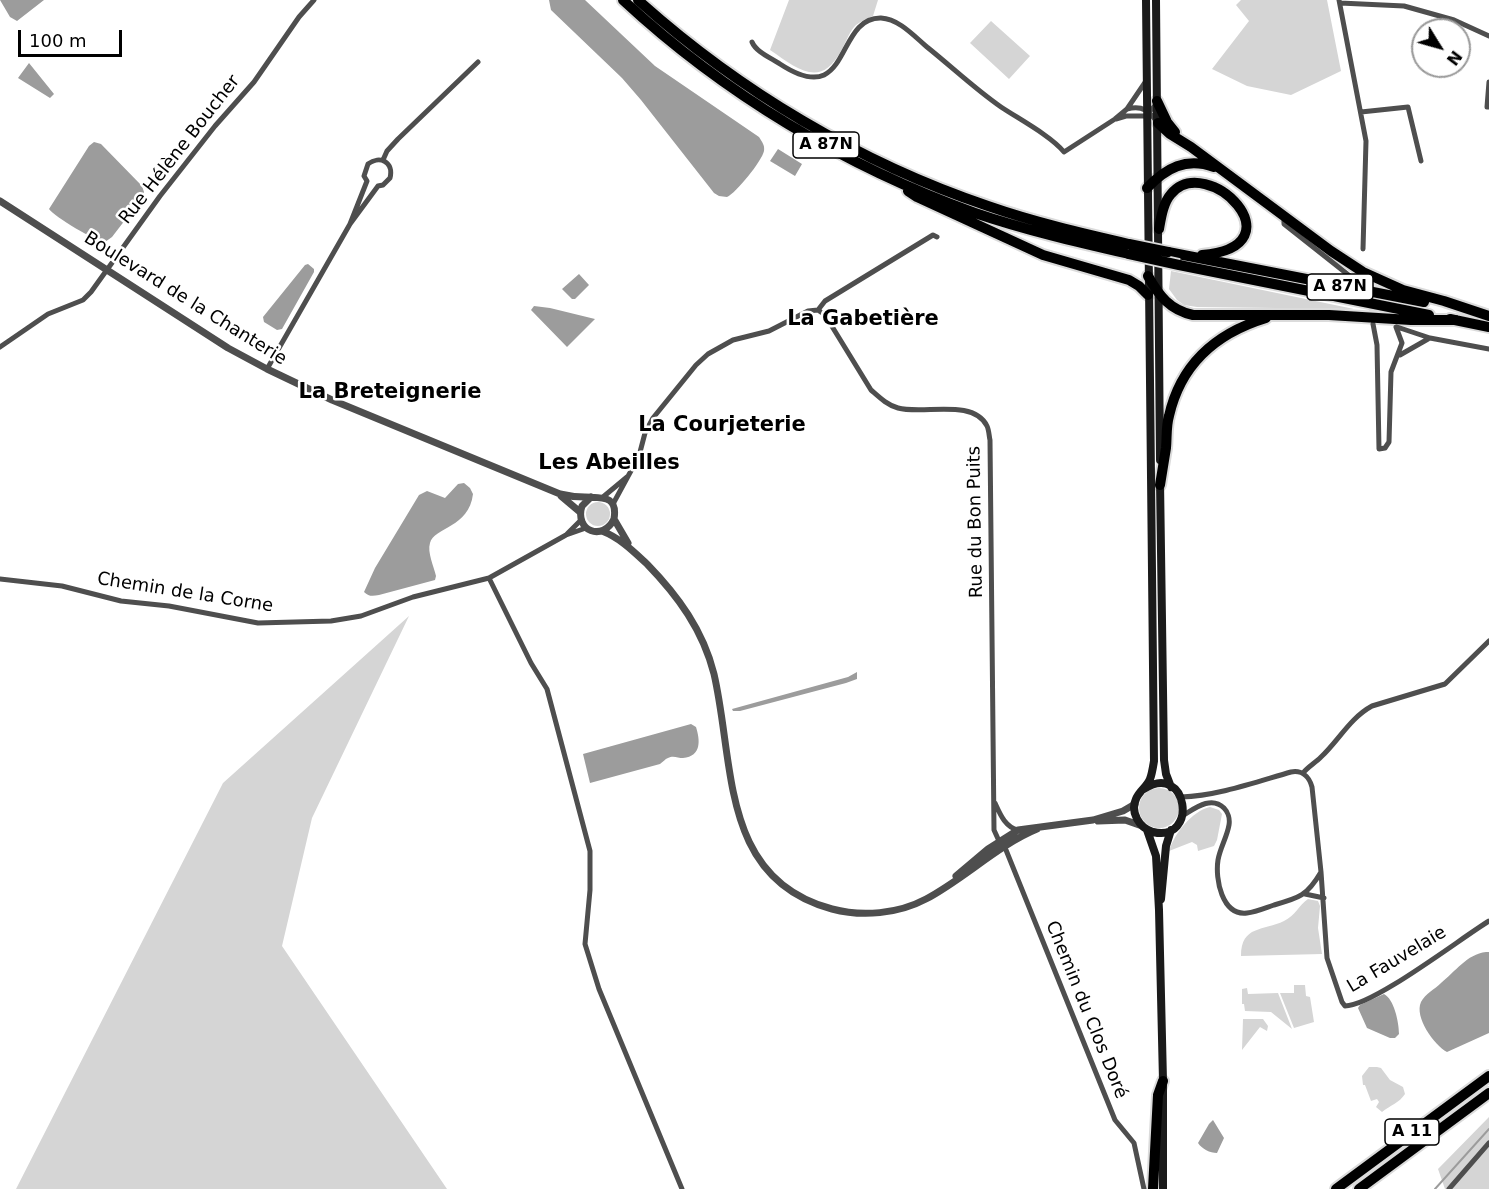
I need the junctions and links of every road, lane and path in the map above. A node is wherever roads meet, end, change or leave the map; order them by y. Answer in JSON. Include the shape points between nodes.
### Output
{"nodes":[{"id":1,"x":314,"y":0,"type":"edge"},
{"id":2,"x":623,"y":0,"type":"edge"},
{"id":3,"x":638,"y":0,"type":"edge"},
{"id":4,"x":1146,"y":0,"type":"edge"},
{"id":5,"x":1156,"y":0,"type":"edge"},
{"id":6,"x":1339,"y":1,"type":"edge"},
{"id":7,"x":1489,"y":36,"type":"edge"},
{"id":8,"x":752,"y":42,"type":"dead end"},
{"id":9,"x":478,"y":63,"type":"dead end"},
{"id":10,"x":1146,"y":81,"type":"junction"},
{"id":11,"x":1489,"y":82,"type":"edge"},
{"id":12,"x":1157,"y":101,"type":"junction"},
{"id":13,"x":1489,"y":107,"type":"edge"},
{"id":14,"x":1127,"y":109,"type":"junction"},
{"id":15,"x":1361,"y":112,"type":"junction"},
{"id":16,"x":1148,"y":113,"type":"junction"},
{"id":17,"x":1115,"y":119,"type":"junction"},
{"id":18,"x":1158,"y":123,"type":"junction"},
{"id":19,"x":1191,"y":147,"type":"junction"},
{"id":20,"x":383,"y":160,"type":"junction"},
{"id":21,"x":1420,"y":160,"type":"dead end"},
{"id":22,"x":1223,"y":170,"type":"junction"},
{"id":23,"x":1158,"y":176,"type":"junction"},
{"id":24,"x":890,"y":178,"type":"junction"},
{"id":25,"x":367,"y":181,"type":"junction"},
{"id":26,"x":378,"y":186,"type":"junction"},
{"id":27,"x":1147,"y":188,"type":"junction"},
{"id":28,"x":0,"y":201,"type":"edge"},
{"id":29,"x":1284,"y":216,"type":"junction"},
{"id":30,"x":350,"y":224,"type":"junction"},
{"id":31,"x":1159,"y":229,"type":"junction"},
{"id":32,"x":937,"y":237,"type":"dead end"},
{"id":33,"x":1129,"y":249,"type":"junction"},
{"id":34,"x":1363,"y":249,"type":"dead end"},
{"id":35,"x":1183,"y":258,"type":"junction"},
{"id":36,"x":106,"y":270,"type":"junction"},
{"id":37,"x":1148,"y":276,"type":"junction"},
{"id":38,"x":1351,"y":277,"type":"tunnel mouth"},
{"id":39,"x":1148,"y":295,"type":"junction"},
{"id":40,"x":1160,"y":295,"type":"junction"},
{"id":41,"x":818,"y":310,"type":"junction"},
{"id":42,"x":1278,"y":315,"type":"junction"},
{"id":43,"x":1489,"y":316,"type":"edge"},
{"id":44,"x":1456,"y":320,"type":"junction"},
{"id":45,"x":1377,"y":321,"type":"junction"},
{"id":46,"x":1396,"y":327,"type":"junction"},
{"id":47,"x":1489,"y":327,"type":"edge"},
{"id":48,"x":1430,"y":338,"type":"junction"},
{"id":49,"x":0,"y":347,"type":"edge"},
{"id":50,"x":1489,"y":349,"type":"edge"},
{"id":51,"x":1399,"y":355,"type":"junction"},
{"id":52,"x":267,"y":369,"type":"junction"},
{"id":53,"x":628,"y":476,"type":"junction"},
{"id":54,"x":1160,"y":485,"type":"junction"},
{"id":55,"x":560,"y":494,"type":"junction"},
{"id":56,"x":591,"y":497,"type":"junction"},
{"id":57,"x":603,"y":497,"type":"junction"},
{"id":58,"x":613,"y":504,"type":"junction"},
{"id":59,"x":580,"y":512,"type":"junction"},
{"id":60,"x":614,"y":519,"type":"junction"},
{"id":61,"x":581,"y":520,"type":"junction"},
{"id":62,"x":586,"y":528,"type":"junction"},
{"id":63,"x":602,"y":531,"type":"junction"},
{"id":64,"x":566,"y":535,"type":"junction"},
{"id":65,"x":633,"y":551,"type":"junction"},
{"id":66,"x":489,"y":578,"type":"junction"},
{"id":67,"x":0,"y":579,"type":"edge"},
{"id":68,"x":1489,"y":640,"type":"edge"},
{"id":69,"x":1303,"y":773,"type":"junction"},
{"id":70,"x":1171,"y":787,"type":"junction"},
{"id":71,"x":1144,"y":789,"type":"junction"},
{"id":72,"x":1181,"y":796,"type":"junction"},
{"id":73,"x":994,"y":801,"type":"junction"},
{"id":74,"x":1135,"y":804,"type":"junction"},
{"id":75,"x":1182,"y":816,"type":"junction"},
{"id":76,"x":1093,"y":820,"type":"junction"},
{"id":77,"x":1145,"y":828,"type":"junction"},
{"id":78,"x":1037,"y":829,"type":"junction"},
{"id":79,"x":1018,"y":830,"type":"junction"},
{"id":80,"x":1171,"y":830,"type":"junction"},
{"id":81,"x":999,"y":841,"type":"junction"},
{"id":82,"x":1005,"y":848,"type":"junction"},
{"id":83,"x":1321,"y":872,"type":"junction"},
{"id":84,"x":937,"y":892,"type":"junction"},
{"id":85,"x":1305,"y":894,"type":"junction"},
{"id":86,"x":1324,"y":898,"type":"junction"},
{"id":87,"x":1159,"y":910,"type":"junction"},
{"id":88,"x":1489,"y":921,"type":"edge"},
{"id":89,"x":1489,"y":1076,"type":"edge"},
{"id":90,"x":1163,"y":1081,"type":"junction"},
{"id":91,"x":1489,"y":1093,"type":"edge"},
{"id":92,"x":1489,"y":1143,"type":"edge"},
{"id":93,"x":682,"y":1189,"type":"edge"},
{"id":94,"x":1144,"y":1189,"type":"edge"},
{"id":95,"x":1154,"y":1189,"type":"edge"},
{"id":96,"x":1163,"y":1189,"type":"edge"},
{"id":97,"x":1336,"y":1189,"type":"edge"},
{"id":98,"x":1359,"y":1189,"type":"edge"},
{"id":99,"x":1449,"y":1189,"type":"edge"}],
"edges":[{"from":1,"to":36,"type":"street","name":"Rue Hélène Boucher"},
{"from":2,"to":24,"type":"highway","number":"A 87N","via":[[724,82],[827,146]]},
{"from":3,"to":33,"type":"highway","number":"A 87N","via":[[684,40],[777,104],[897,170],[987,206]]},
{"from":4,"to":10,"type":"main road"},
{"from":5,"to":12,"type":"main road"},
{"from":6,"to":7,"type":"street","via":[[1404,6],[1454,20]]},
{"from":6,"to":15,"type":"street"},
{"from":8,"to":17,"type":"street","via":[[756,49],[796,74],[813,77],[836,65],[861,25],[871,20],[888,20],[1064,152]]},
{"from":9,"to":20,"type":"street","via":[[387,151]]},
{"from":10,"to":14,"type":"street"},
{"from":10,"to":16,"type":"main road"},
{"from":11,"to":13,"type":"street"},
{"from":12,"to":16,"type":"street"},
{"from":12,"to":18,"type":"main road"},
{"from":12,"to":19,"type":"highway","via":[[1171,128]]},
{"from":14,"to":16,"type":"street","via":[[1137,107]]},
{"from":14,"to":17,"type":"street"},
{"from":15,"to":21,"type":"street","via":[[1408,107]]},
{"from":15,"to":34,"type":"street","via":[[1366,141]]},
{"from":16,"to":17,"type":"street"},
{"from":16,"to":18,"type":"street"},
{"from":16,"to":27,"type":"main road"},
{"from":18,"to":19,"type":"highway"},
{"from":18,"to":23,"type":"main road"},
{"from":19,"to":22,"type":"highway"},
{"from":20,"to":25,"type":"street","via":[[368,164],[364,176]]},
{"from":20,"to":26,"type":"street","via":[[392,173],[387,183]]},
{"from":22,"to":23,"type":"highway","via":[[1190,163]]},
{"from":22,"to":29,"type":"highway"},
{"from":23,"to":27,"type":"highway"},
{"from":23,"to":31,"type":"main road"},
{"from":24,"to":33,"type":"highway","number":"A 87N","via":[[996,219],[1058,237]]},
{"from":24,"to":39,"type":"highway","via":[[917,197],[1002,237],[1043,255],[1129,280]]},
{"from":25,"to":26,"type":"street"},
{"from":25,"to":30,"type":"street"},
{"from":26,"to":30,"type":"street"},
{"from":27,"to":37,"type":"main road"},
{"from":28,"to":36,"type":"street","name":"Boulevard de la Chanterie"},
{"from":29,"to":38,"type":"street","via":[[1284,224]]},
{"from":29,"to":43,"type":"highway","via":[[1384,283]]},
{"from":30,"to":52,"type":"street"},
{"from":31,"to":35,"type":"highway","via":[[1169,195],[1186,184],[1216,188],[1242,210],[1244,236],[1240,243],[1225,252]]},
{"from":31,"to":40,"type":"main road"},
{"from":32,"to":41,"type":"street","via":[[933,235],[908,249],[825,301]]},
{"from":33,"to":35,"type":"highway","number":"A 87N","bridge":true},
{"from":35,"to":43,"type":"highway","number":"A 87N"},
{"from":35,"to":44,"type":"highway","number":"A 87N"},
{"from":36,"to":49,"type":"street","name":"Rue Hélène Boucher","via":[[83,300],[48,314]]},
{"from":36,"to":52,"type":"street","name":"Boulevard de la Chanterie"},
{"from":37,"to":39,"type":"main road"},
{"from":37,"to":40,"type":"highway"},
{"from":39,"to":71,"type":"main road","via":[[1154,761]]},
{"from":40,"to":42,"type":"highway","via":[[1180,312],[1193,315]]},
{"from":40,"to":54,"type":"main road"},
{"from":41,"to":53,"type":"street","via":[[808,311],[769,331],[733,340],[708,354],[653,418]]},
{"from":41,"to":73,"type":"street","name":"Rue du Bon Puits","via":[[879,398],[898,408],[959,409],[980,418],[987,426]]},
{"from":42,"to":45,"type":"highway"},
{"from":42,"to":54,"type":"highway","via":[[1238,327],[1211,345],[1192,366],[1170,411]]},
{"from":44,"to":45,"type":"highway"},
{"from":44,"to":47,"type":"highway","number":"A 87N"},
{"from":45,"to":46,"type":"street"},
{"from":45,"to":51,"type":"street","via":[[1378,448],[1385,448],[1389,442],[1391,372]]},
{"from":46,"to":48,"type":"street"},
{"from":46,"to":51,"type":"street","via":[[1402,340]]},
{"from":48,"to":50,"type":"street"},
{"from":48,"to":51,"type":"street"},
{"from":52,"to":55,"type":"street","name":"Boulevard de la Chanterie"},
{"from":53,"to":57,"type":"street"},
{"from":53,"to":58,"type":"street"},
{"from":54,"to":70,"type":"main road","via":[[1164,760]]},
{"from":55,"to":56,"type":"street","name":"Boulevard de la Chanterie"},
{"from":55,"to":59,"type":"street","name":"Boulevard de la Chanterie"},
{"from":56,"to":57,"type":"street"},
{"from":56,"to":59,"type":"street"},
{"from":57,"to":58,"type":"street"},
{"from":58,"to":60,"type":"street"},
{"from":59,"to":61,"type":"street"},
{"from":60,"to":63,"type":"street"},
{"from":60,"to":65,"type":"street"},
{"from":61,"to":62,"type":"street"},
{"from":61,"to":64,"type":"street","name":"Chemin de la Corne"},
{"from":62,"to":63,"type":"street"},
{"from":62,"to":64,"type":"street","name":"Chemin de la Corne"},
{"from":63,"to":65,"type":"street"},
{"from":64,"to":66,"type":"street","name":"Chemin de la Corne"},
{"from":65,"to":84,"type":"street","via":[[677,597],[712,664],[741,826],[760,862],[808,900],[836,910],[896,909]]},
{"from":66,"to":67,"type":"street","name":"Chemin de la Corne","via":[[413,597],[361,616],[276,624],[121,601],[62,586]]},
{"from":66,"to":93,"type":"street","via":[[547,689],[590,851],[585,944],[599,989]]},
{"from":68,"to":69,"type":"street","via":[[1445,684],[1379,703],[1362,712]]},
{"from":69,"to":72,"type":"street","via":[[1291,772]]},
{"from":69,"to":83,"type":"street","name":"La Fauvelaie","via":[[1312,787]]},
{"from":70,"to":71,"type":"main road","via":[[1159,783]]},
{"from":70,"to":72,"type":"main road"},
{"from":71,"to":74,"type":"main road"},
{"from":72,"to":75,"type":"main road"},
{"from":73,"to":79,"type":"street","via":[[1002,819],[1011,829]]},
{"from":73,"to":81,"type":"street","name":"Rue du Bon Puits","via":[[993,822]]},
{"from":74,"to":76,"type":"street"},
{"from":74,"to":77,"type":"main road","via":[[1136,816]]},
{"from":75,"to":80,"type":"main road"},
{"from":75,"to":85,"type":"street","via":[[1209,802],[1227,811],[1229,824],[1217,870],[1225,902],[1234,911],[1248,913]]},
{"from":76,"to":77,"type":"street","via":[[1125,820]]},
{"from":76,"to":78,"type":"street"},
{"from":77,"to":80,"type":"main road","via":[[1159,833]]},
{"from":77,"to":87,"type":"main road","via":[[1156,856]]},
{"from":78,"to":79,"type":"street"},
{"from":78,"to":82,"type":"street"},
{"from":79,"to":81,"type":"street"},
{"from":80,"to":87,"type":"main road"},
{"from":81,"to":82,"type":"street","name":"Chemin du Clos Doré"},
{"from":81,"to":84,"type":"street"},
{"from":82,"to":84,"type":"street"},
{"from":82,"to":94,"type":"street","name":"Chemin du Clos Doré","via":[[1115,1120],[1134,1143]]},
{"from":83,"to":85,"type":"street"},
{"from":83,"to":86,"type":"street","name":"La Fauvelaie"},
{"from":85,"to":86,"type":"street"},
{"from":86,"to":88,"type":"street","name":"La Fauvelaie","via":[[1327,958],[1345,1006],[1392,985]]},
{"from":87,"to":90,"type":"main road"},
{"from":89,"to":97,"type":"highway","number":"A 11"},
{"from":90,"to":95,"type":"highway","via":[[1158,1095]]},
{"from":90,"to":96,"type":"main road"},
{"from":91,"to":98,"type":"highway","number":"A 11"},
{"from":92,"to":99,"type":"street"}]}
